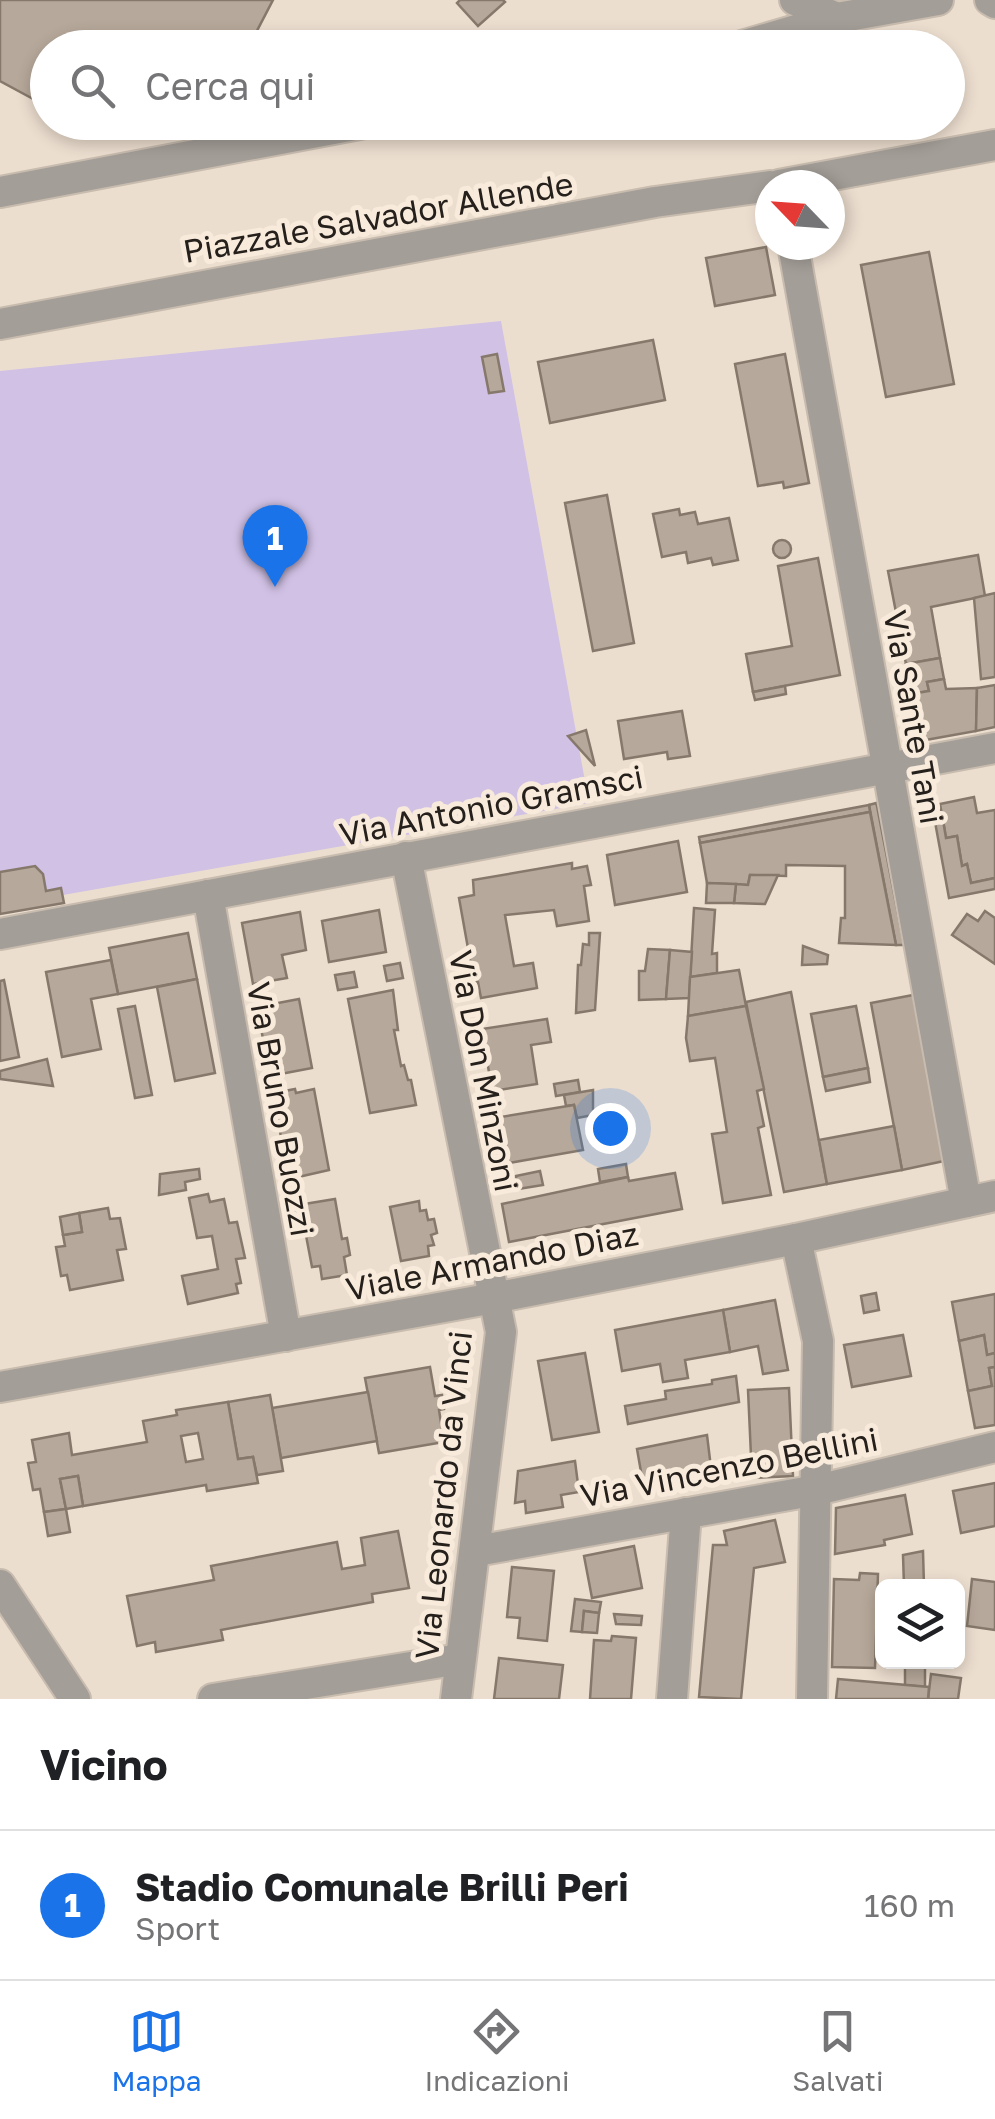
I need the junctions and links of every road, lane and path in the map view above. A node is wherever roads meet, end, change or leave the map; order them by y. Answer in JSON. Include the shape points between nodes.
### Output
{"nodes":[{"id":1,"x":795,"y":0,"type":"edge"},
{"id":2,"x":938,"y":0,"type":"edge"},
{"id":3,"x":837,"y":18,"type":"junction"},
{"id":4,"x":796,"y":30,"type":"edge"},
{"id":5,"x":275,"y":140,"type":"edge"},
{"id":6,"x":995,"y":146,"type":"edge"},
{"id":7,"x":845,"y":173,"type":"edge"},
{"id":8,"x":755,"y":188,"type":"edge"},
{"id":9,"x":0,"y":192,"type":"edge"},
{"id":10,"x":796,"y":260,"type":"edge"},
{"id":11,"x":0,"y":324,"type":"edge"},
{"id":12,"x":995,"y":748,"type":"edge"},
{"id":13,"x":887,"y":766,"type":"junction"},
{"id":14,"x":406,"y":857,"type":"junction"},
{"id":15,"x":208,"y":894,"type":"junction"},
{"id":16,"x":0,"y":934,"type":"edge"},
{"id":17,"x":981,"y":1199,"type":"edge"},
{"id":18,"x":796,"y":1240,"type":"junction"},
{"id":19,"x":494,"y":1298,"type":"junction"},
{"id":20,"x":286,"y":1336,"type":"junction"},
{"id":21,"x":0,"y":1388,"type":"edge"},
{"id":22,"x":995,"y":1447,"type":"edge"},
{"id":23,"x":818,"y":1490,"type":"junction"},
{"id":24,"x":686,"y":1513,"type":"junction"},
{"id":25,"x":476,"y":1551,"type":"junction"},
{"id":26,"x":0,"y":1585,"type":"edge"},
{"id":27,"x":460,"y":1659,"type":"junction"},
{"id":28,"x":75,"y":1699,"type":"edge"},
{"id":29,"x":213,"y":1699,"type":"edge"},
{"id":30,"x":456,"y":1699,"type":"edge"},
{"id":31,"x":672,"y":1699,"type":"edge"},
{"id":32,"x":812,"y":1699,"type":"edge"}],
"edges":[{"from":1,"to":3,"type":"street"},
{"from":2,"to":3,"type":"street"},
{"from":3,"to":4,"type":"street"},
{"from":5,"to":9,"type":"street"},
{"from":6,"to":7,"type":"street"},
{"from":8,"to":11,"type":"street","name":"Piazzale Salvador Allende"},
{"from":10,"to":13,"type":"street","name":"Via Sante Tani"},
{"from":12,"to":13,"type":"street","name":"Via Antonio Gramsci"},
{"from":13,"to":14,"type":"street","name":"Via Antonio Gramsci"},
{"from":13,"to":17,"type":"street","name":"Via Sante Tani"},
{"from":14,"to":15,"type":"street","name":"Via Antonio Gramsci"},
{"from":14,"to":19,"type":"street","name":"Via Don Minzoni"},
{"from":15,"to":16,"type":"street","name":"Via Antonio Gramsci"},
{"from":15,"to":20,"type":"street","name":"Via Bruno Buozzi"},
{"from":17,"to":18,"type":"street","name":"Viale Armando Diaz"},
{"from":18,"to":19,"type":"street","name":"Viale Armando Diaz"},
{"from":18,"to":23,"type":"street","via":[[818,1341]]},
{"from":19,"to":20,"type":"street","name":"Viale Armando Diaz"},
{"from":19,"to":25,"type":"street","name":"Via Leonardo da Vinci","via":[[501,1332]]},
{"from":20,"to":21,"type":"street","name":"Viale Armando Diaz"},
{"from":22,"to":23,"type":"street","name":"Via Vincenzo Bellini"},
{"from":23,"to":24,"type":"street","name":"Via Vincenzo Bellini"},
{"from":23,"to":32,"type":"street"},
{"from":24,"to":25,"type":"street","name":"Via Vincenzo Bellini"},
{"from":24,"to":31,"type":"street"},
{"from":25,"to":27,"type":"street","name":"Via Leonardo da Vinci"},
{"from":26,"to":28,"type":"street"},
{"from":27,"to":29,"type":"street"},
{"from":27,"to":30,"type":"street","name":"Via Leonardo da Vinci"}]}
